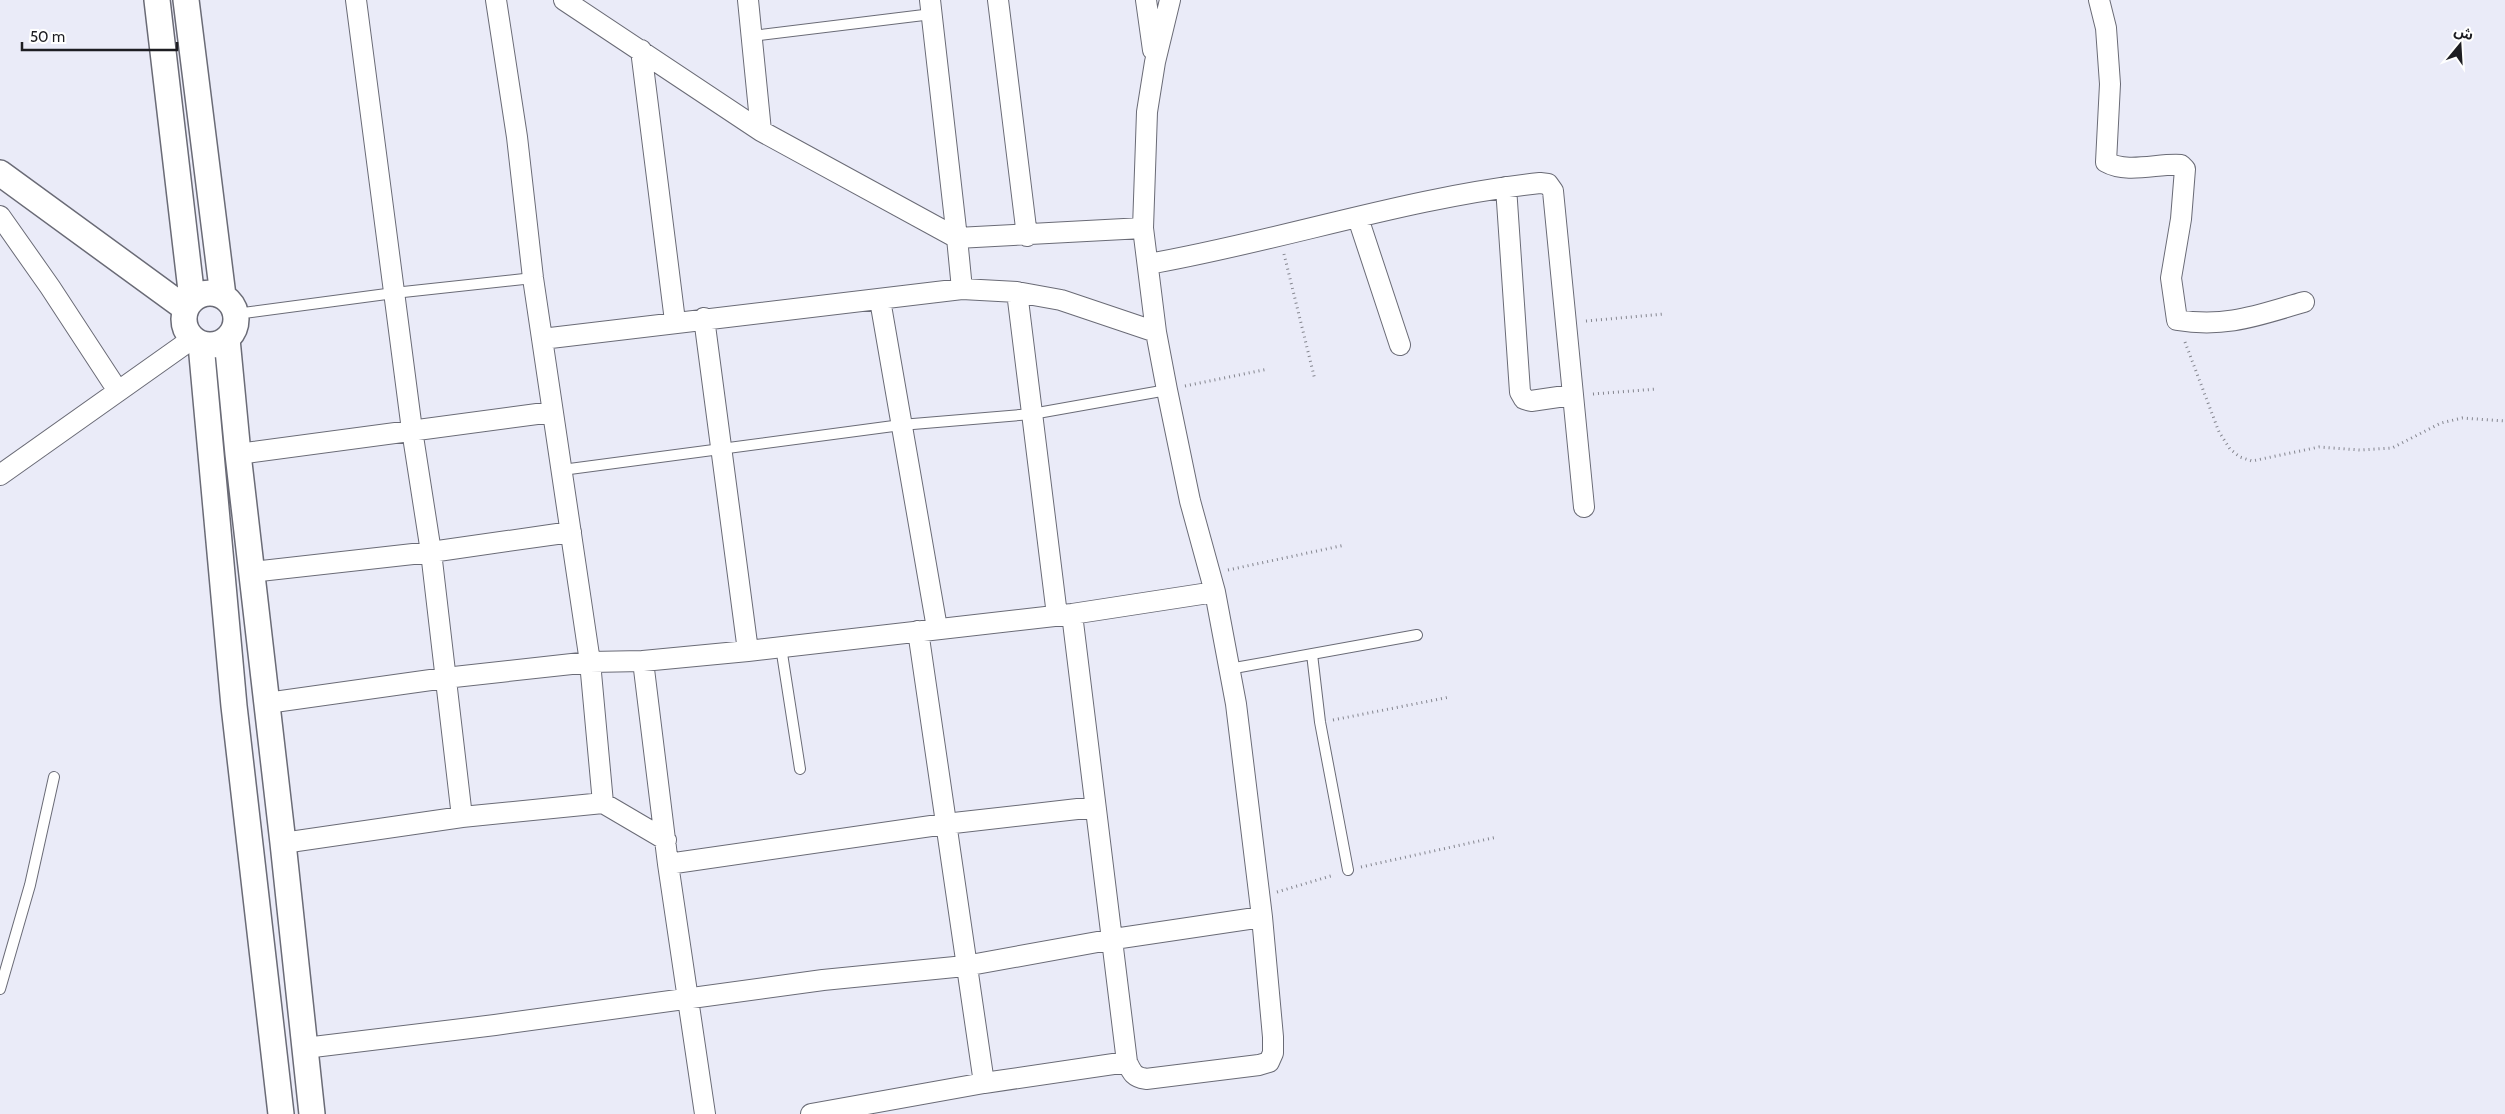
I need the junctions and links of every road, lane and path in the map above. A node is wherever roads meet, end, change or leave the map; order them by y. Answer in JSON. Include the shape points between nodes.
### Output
{"nodes":[{"id":1,"x":157,"y":0,"type":"edge"},
{"id":2,"x":186,"y":0,"type":"edge"},
{"id":3,"x":356,"y":0,"type":"edge"},
{"id":4,"x":496,"y":0,"type":"edge"},
{"id":5,"x":564,"y":0,"type":"edge"},
{"id":6,"x":748,"y":0,"type":"edge"},
{"id":7,"x":998,"y":0,"type":"edge"},
{"id":8,"x":1146,"y":0,"type":"edge"},
{"id":9,"x":1170,"y":0,"type":"edge"},
{"id":10,"x":2098,"y":0,"type":"edge"},
{"id":11,"x":583,"y":6,"type":"edge"},
{"id":12,"x":931,"y":7,"type":"edge"},
{"id":13,"x":752,"y":36,"type":"junction"},
{"id":14,"x":641,"y":50,"type":"junction"},
{"id":15,"x":1155,"y":62,"type":"junction"},
{"id":16,"x":761,"y":131,"type":"junction"},
{"id":17,"x":0,"y":174,"type":"edge"},
{"id":18,"x":1506,"y":186,"type":"junction"},
{"id":19,"x":0,"y":216,"type":"edge"},
{"id":20,"x":1358,"y":218,"type":"junction"},
{"id":21,"x":1143,"y":228,"type":"junction"},
{"id":22,"x":1027,"y":236,"type":"junction"},
{"id":23,"x":1280,"y":236,"type":"junction"},
{"id":24,"x":957,"y":238,"type":"junction"},
{"id":25,"x":1148,"y":264,"type":"junction"},
{"id":26,"x":533,"y":278,"type":"junction"},
{"id":27,"x":962,"y":289,"type":"junction"},
{"id":28,"x":1017,"y":292,"type":"junction"},
{"id":29,"x":394,"y":293,"type":"junction"},
{"id":30,"x":880,"y":300,"type":"junction"},
{"id":31,"x":2304,"y":302,"type":"dead end"},
{"id":32,"x":189,"y":304,"type":"junction"},
{"id":33,"x":230,"y":305,"type":"junction"},
{"id":34,"x":1664,"y":314,"type":"dead end"},
{"id":35,"x":704,"y":318,"type":"junction"},
{"id":36,"x":2177,"y":320,"type":"junction"},
{"id":37,"x":675,"y":322,"type":"junction"},
{"id":38,"x":1565,"y":323,"type":"junction"},
{"id":39,"x":1156,"y":332,"type":"junction"},
{"id":40,"x":227,"y":339,"type":"junction"},
{"id":41,"x":542,"y":339,"type":"junction"},
{"id":42,"x":196,"y":342,"type":"junction"},
{"id":43,"x":1400,"y":344,"type":"dead end"},
{"id":44,"x":1268,"y":369,"type":"dead end"},
{"id":45,"x":1315,"y":380,"type":"dead end"},
{"id":46,"x":1657,"y":389,"type":"dead end"},
{"id":47,"x":1167,"y":390,"type":"junction"},
{"id":48,"x":118,"y":391,"type":"junction"},
{"id":49,"x":1572,"y":396,"type":"junction"},
{"id":50,"x":552,"y":412,"type":"junction"},
{"id":51,"x":1032,"y":414,"type":"junction"},
{"id":52,"x":2505,"y":420,"type":"edge"},
{"id":53,"x":901,"y":425,"type":"junction"},
{"id":54,"x":412,"y":430,"type":"junction"},
{"id":55,"x":722,"y":449,"type":"junction"},
{"id":56,"x":238,"y":454,"type":"junction"},
{"id":57,"x":562,"y":470,"type":"junction"},
{"id":58,"x":0,"y":475,"type":"edge"},
{"id":59,"x":1584,"y":507,"type":"dead end"},
{"id":60,"x":571,"y":532,"type":"junction"},
{"id":61,"x":1345,"y":545,"type":"dead end"},
{"id":62,"x":431,"y":552,"type":"junction"},
{"id":63,"x":252,"y":572,"type":"junction"},
{"id":64,"x":1212,"y":583,"type":"junction"},
{"id":65,"x":1065,"y":615,"type":"junction"},
{"id":66,"x":927,"y":630,"type":"junction"},
{"id":67,"x":1417,"y":635,"type":"dead end"},
{"id":68,"x":781,"y":647,"type":"junction"},
{"id":69,"x":748,"y":651,"type":"junction"},
{"id":70,"x":1312,"y":654,"type":"junction"},
{"id":71,"x":643,"y":661,"type":"junction"},
{"id":72,"x":590,"y":662,"type":"junction"},
{"id":73,"x":1229,"y":668,"type":"junction"},
{"id":74,"x":445,"y":678,"type":"junction"},
{"id":75,"x":1450,"y":697,"type":"dead end"},
{"id":76,"x":267,"y":703,"type":"junction"},
{"id":77,"x":1320,"y":722,"type":"junction"},
{"id":78,"x":800,"y":769,"type":"dead end"},
{"id":79,"x":54,"y":777,"type":"dead end"},
{"id":80,"x":603,"y":803,"type":"junction"},
{"id":81,"x":1095,"y":806,"type":"junction"},
{"id":82,"x":462,"y":817,"type":"junction"},
{"id":83,"x":945,"y":824,"type":"junction"},
{"id":84,"x":1498,"y":837,"type":"dead end"},
{"id":85,"x":666,"y":840,"type":"junction"},
{"id":86,"x":283,"y":843,"type":"junction"},
{"id":87,"x":668,"y":864,"type":"junction"},
{"id":88,"x":1348,"y":870,"type":"junction"},
{"id":89,"x":1260,"y":897,"type":"junction"},
{"id":90,"x":1262,"y":917,"type":"junction"},
{"id":91,"x":1114,"y":940,"type":"junction"},
{"id":92,"x":965,"y":966,"type":"junction"},
{"id":93,"x":0,"y":989,"type":"edge"},
{"id":94,"x":689,"y":999,"type":"junction"},
{"id":95,"x":304,"y":1048,"type":"junction"},
{"id":96,"x":1127,"y":1062,"type":"junction"},
{"id":97,"x":984,"y":1083,"type":"junction"},
{"id":98,"x":282,"y":1114,"type":"edge"},
{"id":99,"x":312,"y":1114,"type":"edge"},
{"id":100,"x":705,"y":1114,"type":"edge"},
{"id":101,"x":811,"y":1114,"type":"edge"}],
"edges":[{"from":1,"to":32,"type":"street"},
{"from":2,"to":33,"type":"street"},
{"from":3,"to":29,"type":"street"},
{"from":4,"to":26,"type":"street"},
{"from":5,"to":11,"type":"street"},
{"from":6,"to":13,"type":"street"},
{"from":7,"to":22,"type":"street"},
{"from":8,"to":15,"type":"street"},
{"from":9,"to":15,"type":"street"},
{"from":10,"to":36,"type":"street","via":[[2106,28],[2110,84],[2106,162],[2134,167],[2182,165],[2185,169],[2171,278]]},
{"from":11,"to":14,"type":"street"},
{"from":12,"to":13,"type":"lane"},
{"from":12,"to":24,"type":"street"},
{"from":13,"to":16,"type":"street"},
{"from":14,"to":16,"type":"street"},
{"from":14,"to":37,"type":"street"},
{"from":15,"to":21,"type":"street","via":[[1147,112]]},
{"from":16,"to":24,"type":"street"},
{"from":17,"to":32,"type":"street"},
{"from":18,"to":20,"type":"street"},
{"from":18,"to":38,"type":"street","via":[[1540,183],[1548,184],[1553,191]]},
{"from":18,"to":49,"type":"street","via":[[1520,392],[1524,400],[1531,401]]},
{"from":19,"to":48,"type":"street"},
{"from":20,"to":23,"type":"street"},
{"from":20,"to":43,"type":"street"},
{"from":21,"to":22,"type":"street"},
{"from":21,"to":25,"type":"street"},
{"from":22,"to":24,"type":"street"},
{"from":23,"to":25,"type":"street"},
{"from":23,"to":45,"type":"path"},
{"from":24,"to":27,"type":"street"},
{"from":25,"to":39,"type":"street"},
{"from":26,"to":29,"type":"lane"},
{"from":26,"to":41,"type":"street"},
{"from":27,"to":28,"type":"street"},
{"from":27,"to":30,"type":"street"},
{"from":28,"to":39,"type":"street","via":[[1061,300]]},
{"from":28,"to":51,"type":"street"},
{"from":29,"to":33,"type":"lane"},
{"from":29,"to":54,"type":"street"},
{"from":30,"to":35,"type":"street"},
{"from":30,"to":53,"type":"street"},
{"from":31,"to":36,"type":"street","via":[[2232,322]]},
{"from":32,"to":33,"type":"street","via":[[202,294],[213,293]]},
{"from":32,"to":42,"type":"street","via":[[183,319],[185,329]]},
{"from":33,"to":40,"type":"street","via":[[235,328]]},
{"from":34,"to":38,"type":"path"},
{"from":35,"to":37,"type":"street"},
{"from":35,"to":55,"type":"street"},
{"from":36,"to":52,"type":"path","via":[[2219,432],[2240,457],[2252,461],[2319,447],[2392,448],[2462,418]]},
{"from":37,"to":41,"type":"street"},
{"from":38,"to":49,"type":"street"},
{"from":39,"to":47,"type":"street"},
{"from":40,"to":42,"type":"street","via":[[215,345]]},
{"from":40,"to":56,"type":"street"},
{"from":41,"to":50,"type":"street"},
{"from":42,"to":48,"type":"street"},
{"from":42,"to":98,"type":"street"},
{"from":44,"to":47,"type":"path"},
{"from":46,"to":49,"type":"path"},
{"from":47,"to":51,"type":"lane"},
{"from":47,"to":64,"type":"street","via":[[1190,501]]},
{"from":48,"to":58,"type":"street"},
{"from":49,"to":59,"type":"street"},
{"from":50,"to":54,"type":"street"},
{"from":50,"to":57,"type":"street"},
{"from":51,"to":53,"type":"lane"},
{"from":51,"to":65,"type":"street"},
{"from":53,"to":55,"type":"lane"},
{"from":53,"to":66,"type":"street"},
{"from":54,"to":56,"type":"street"},
{"from":54,"to":62,"type":"street"},
{"from":55,"to":57,"type":"lane"},
{"from":55,"to":69,"type":"street"},
{"from":56,"to":63,"type":"street"},
{"from":57,"to":60,"type":"street"},
{"from":60,"to":62,"type":"street"},
{"from":60,"to":72,"type":"street"},
{"from":61,"to":64,"type":"path"},
{"from":62,"to":63,"type":"street"},
{"from":62,"to":74,"type":"street"},
{"from":63,"to":76,"type":"street"},
{"from":64,"to":65,"type":"street"},
{"from":64,"to":73,"type":"street"},
{"from":65,"to":66,"type":"street"},
{"from":65,"to":81,"type":"street"},
{"from":66,"to":68,"type":"street"},
{"from":66,"to":83,"type":"street"},
{"from":67,"to":70,"type":"lane"},
{"from":68,"to":69,"type":"street"},
{"from":68,"to":78,"type":"lane"},
{"from":69,"to":71,"type":"street"},
{"from":70,"to":73,"type":"lane"},
{"from":70,"to":77,"type":"lane"},
{"from":71,"to":72,"type":"street"},
{"from":71,"to":85,"type":"street"},
{"from":72,"to":74,"type":"street"},
{"from":72,"to":80,"type":"street"},
{"from":73,"to":89,"type":"street"},
{"from":74,"to":76,"type":"street"},
{"from":74,"to":82,"type":"street"},
{"from":75,"to":77,"type":"path"},
{"from":76,"to":86,"type":"street"},
{"from":77,"to":88,"type":"lane"},
{"from":79,"to":93,"type":"lane","via":[[30,884]]},
{"from":80,"to":82,"type":"street"},
{"from":80,"to":85,"type":"street"},
{"from":81,"to":83,"type":"street"},
{"from":81,"to":91,"type":"street"},
{"from":82,"to":86,"type":"street"},
{"from":83,"to":87,"type":"street"},
{"from":83,"to":92,"type":"street"},
{"from":84,"to":88,"type":"path"},
{"from":85,"to":87,"type":"street"},
{"from":86,"to":95,"type":"street"},
{"from":87,"to":94,"type":"street"},
{"from":88,"to":89,"type":"path"},
{"from":89,"to":90,"type":"street"},
{"from":90,"to":91,"type":"street"},
{"from":90,"to":96,"type":"street","via":[[1273,1037],[1269,1062],[1259,1066],[1146,1079],[1136,1078]]},
{"from":91,"to":92,"type":"street"},
{"from":91,"to":96,"type":"street"},
{"from":92,"to":94,"type":"street","via":[[823,980]]},
{"from":92,"to":97,"type":"street"},
{"from":94,"to":95,"type":"street"},
{"from":94,"to":100,"type":"street"},
{"from":95,"to":99,"type":"street"},
{"from":96,"to":97,"type":"street"},
{"from":97,"to":101,"type":"street"}]}
